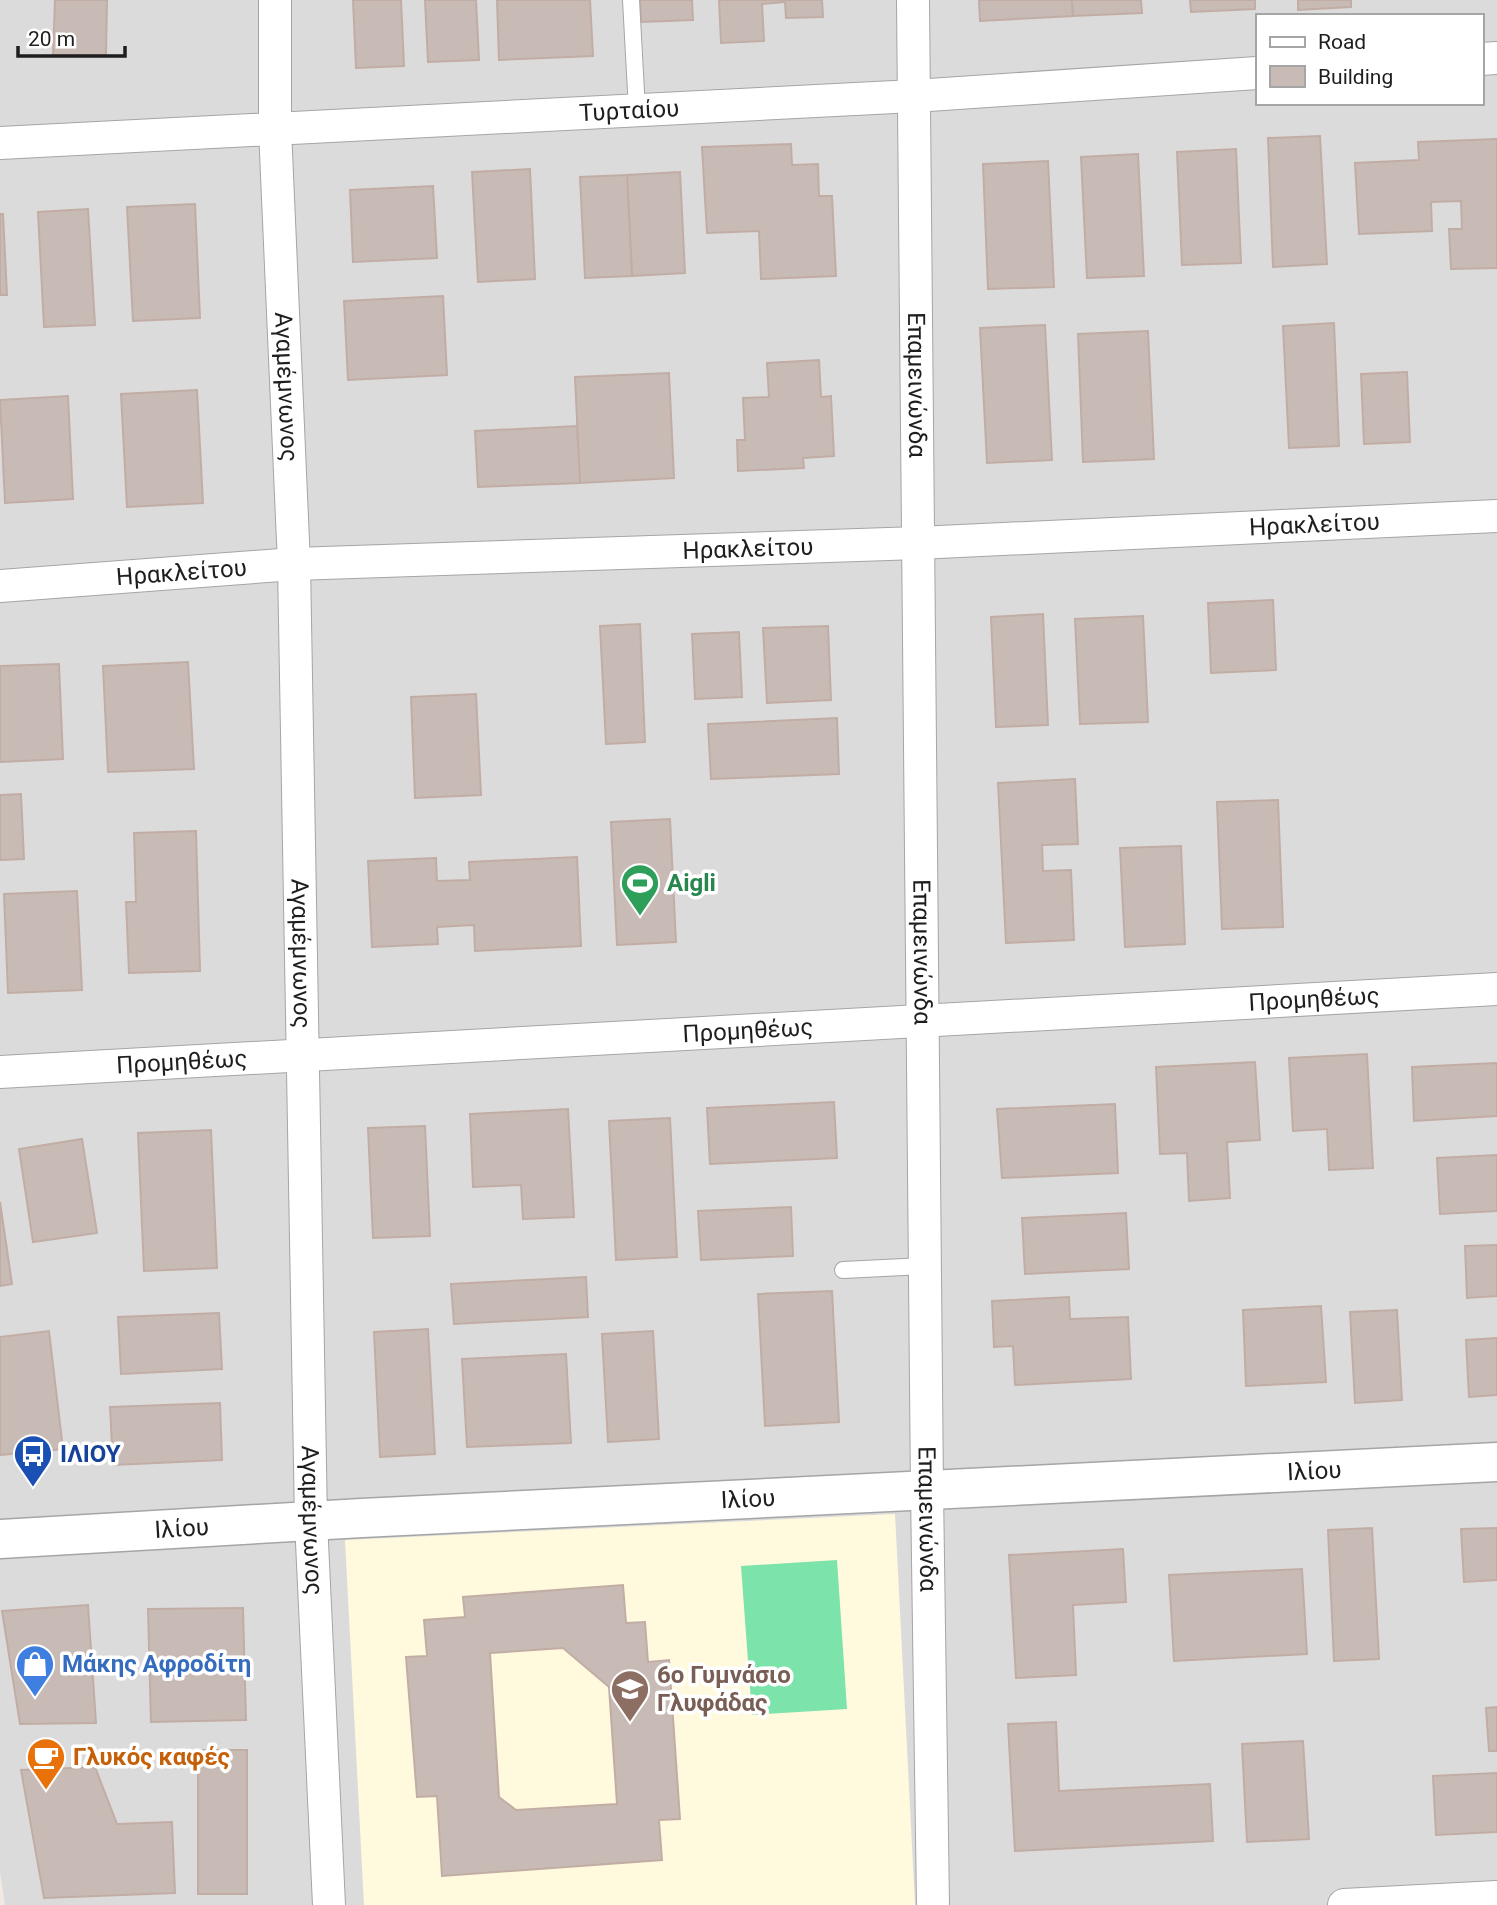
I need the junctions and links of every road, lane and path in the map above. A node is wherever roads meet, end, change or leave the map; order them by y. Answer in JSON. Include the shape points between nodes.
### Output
{"nodes":[{"id":1,"x":275,"y":0,"type":"edge"},
{"id":2,"x":631,"y":0,"type":"edge"},
{"id":3,"x":913,"y":0,"type":"edge"},
{"id":4,"x":1256,"y":73,"type":"edge"},
{"id":5,"x":914,"y":96,"type":"junction"},
{"id":6,"x":637,"y":110,"type":"junction"},
{"id":7,"x":275,"y":129,"type":"junction"},
{"id":8,"x":0,"y":143,"type":"edge"},
{"id":9,"x":1497,"y":516,"type":"edge"},
{"id":10,"x":918,"y":543,"type":"junction"},
{"id":11,"x":294,"y":564,"type":"junction"},
{"id":12,"x":0,"y":586,"type":"edge"},
{"id":13,"x":1497,"y":989,"type":"edge"},
{"id":14,"x":922,"y":1021,"type":"junction"},
{"id":15,"x":303,"y":1055,"type":"junction"},
{"id":16,"x":0,"y":1072,"type":"edge"},
{"id":17,"x":925,"y":1266,"type":"junction"},
{"id":18,"x":843,"y":1270,"type":"dead end"},
{"id":19,"x":1497,"y":1462,"type":"edge"},
{"id":20,"x":927,"y":1490,"type":"junction"},
{"id":21,"x":311,"y":1521,"type":"junction"},
{"id":22,"x":0,"y":1539,"type":"edge"},
{"id":23,"x":1497,"y":1897,"type":"edge"},
{"id":24,"x":329,"y":1905,"type":"edge"},
{"id":25,"x":933,"y":1905,"type":"edge"},
{"id":26,"x":1344,"y":1905,"type":"edge"}],
"edges":[{"from":1,"to":7,"type":"street","name":"Αγαμέμνωνος"},
{"from":2,"to":6,"type":"lane"},
{"from":3,"to":5,"type":"street","name":"Επαμεινώνδα"},
{"from":4,"to":5,"type":"street","name":"Τυρταίου"},
{"from":5,"to":6,"type":"street","name":"Τυρταίου"},
{"from":5,"to":10,"type":"street","name":"Επαμεινώνδα"},
{"from":6,"to":7,"type":"street","name":"Τυρταίου"},
{"from":7,"to":8,"type":"street","name":"Τυρταίου"},
{"from":7,"to":11,"type":"street","name":"Αγαμέμνωνος"},
{"from":9,"to":10,"type":"street","name":"Ηρακλείτου"},
{"from":10,"to":11,"type":"street","name":"Ηρακλείτου"},
{"from":10,"to":14,"type":"street","name":"Επαμεινώνδα"},
{"from":11,"to":12,"type":"street","name":"Ηρακλείτου"},
{"from":11,"to":15,"type":"street","name":"Αγαμέμνωνος"},
{"from":13,"to":14,"type":"street","name":"Προμηθέως"},
{"from":14,"to":15,"type":"street","name":"Προμηθέως"},
{"from":14,"to":17,"type":"street","name":"Επαμεινώνδα"},
{"from":15,"to":16,"type":"street","name":"Προμηθέως"},
{"from":15,"to":21,"type":"street","name":"Αγαμέμνωνος"},
{"from":17,"to":18,"type":"lane"},
{"from":17,"to":20,"type":"street","name":"Επαμεινώνδα"},
{"from":19,"to":20,"type":"street","name":"Ιλίου"},
{"from":20,"to":21,"type":"street","name":"Ιλίου"},
{"from":20,"to":25,"type":"street","name":"Επαμεινώνδα"},
{"from":21,"to":22,"type":"street","name":"Ιλίου"},
{"from":21,"to":24,"type":"street","name":"Αγαμέμνωνος"},
{"from":23,"to":26,"type":"street"}]}
